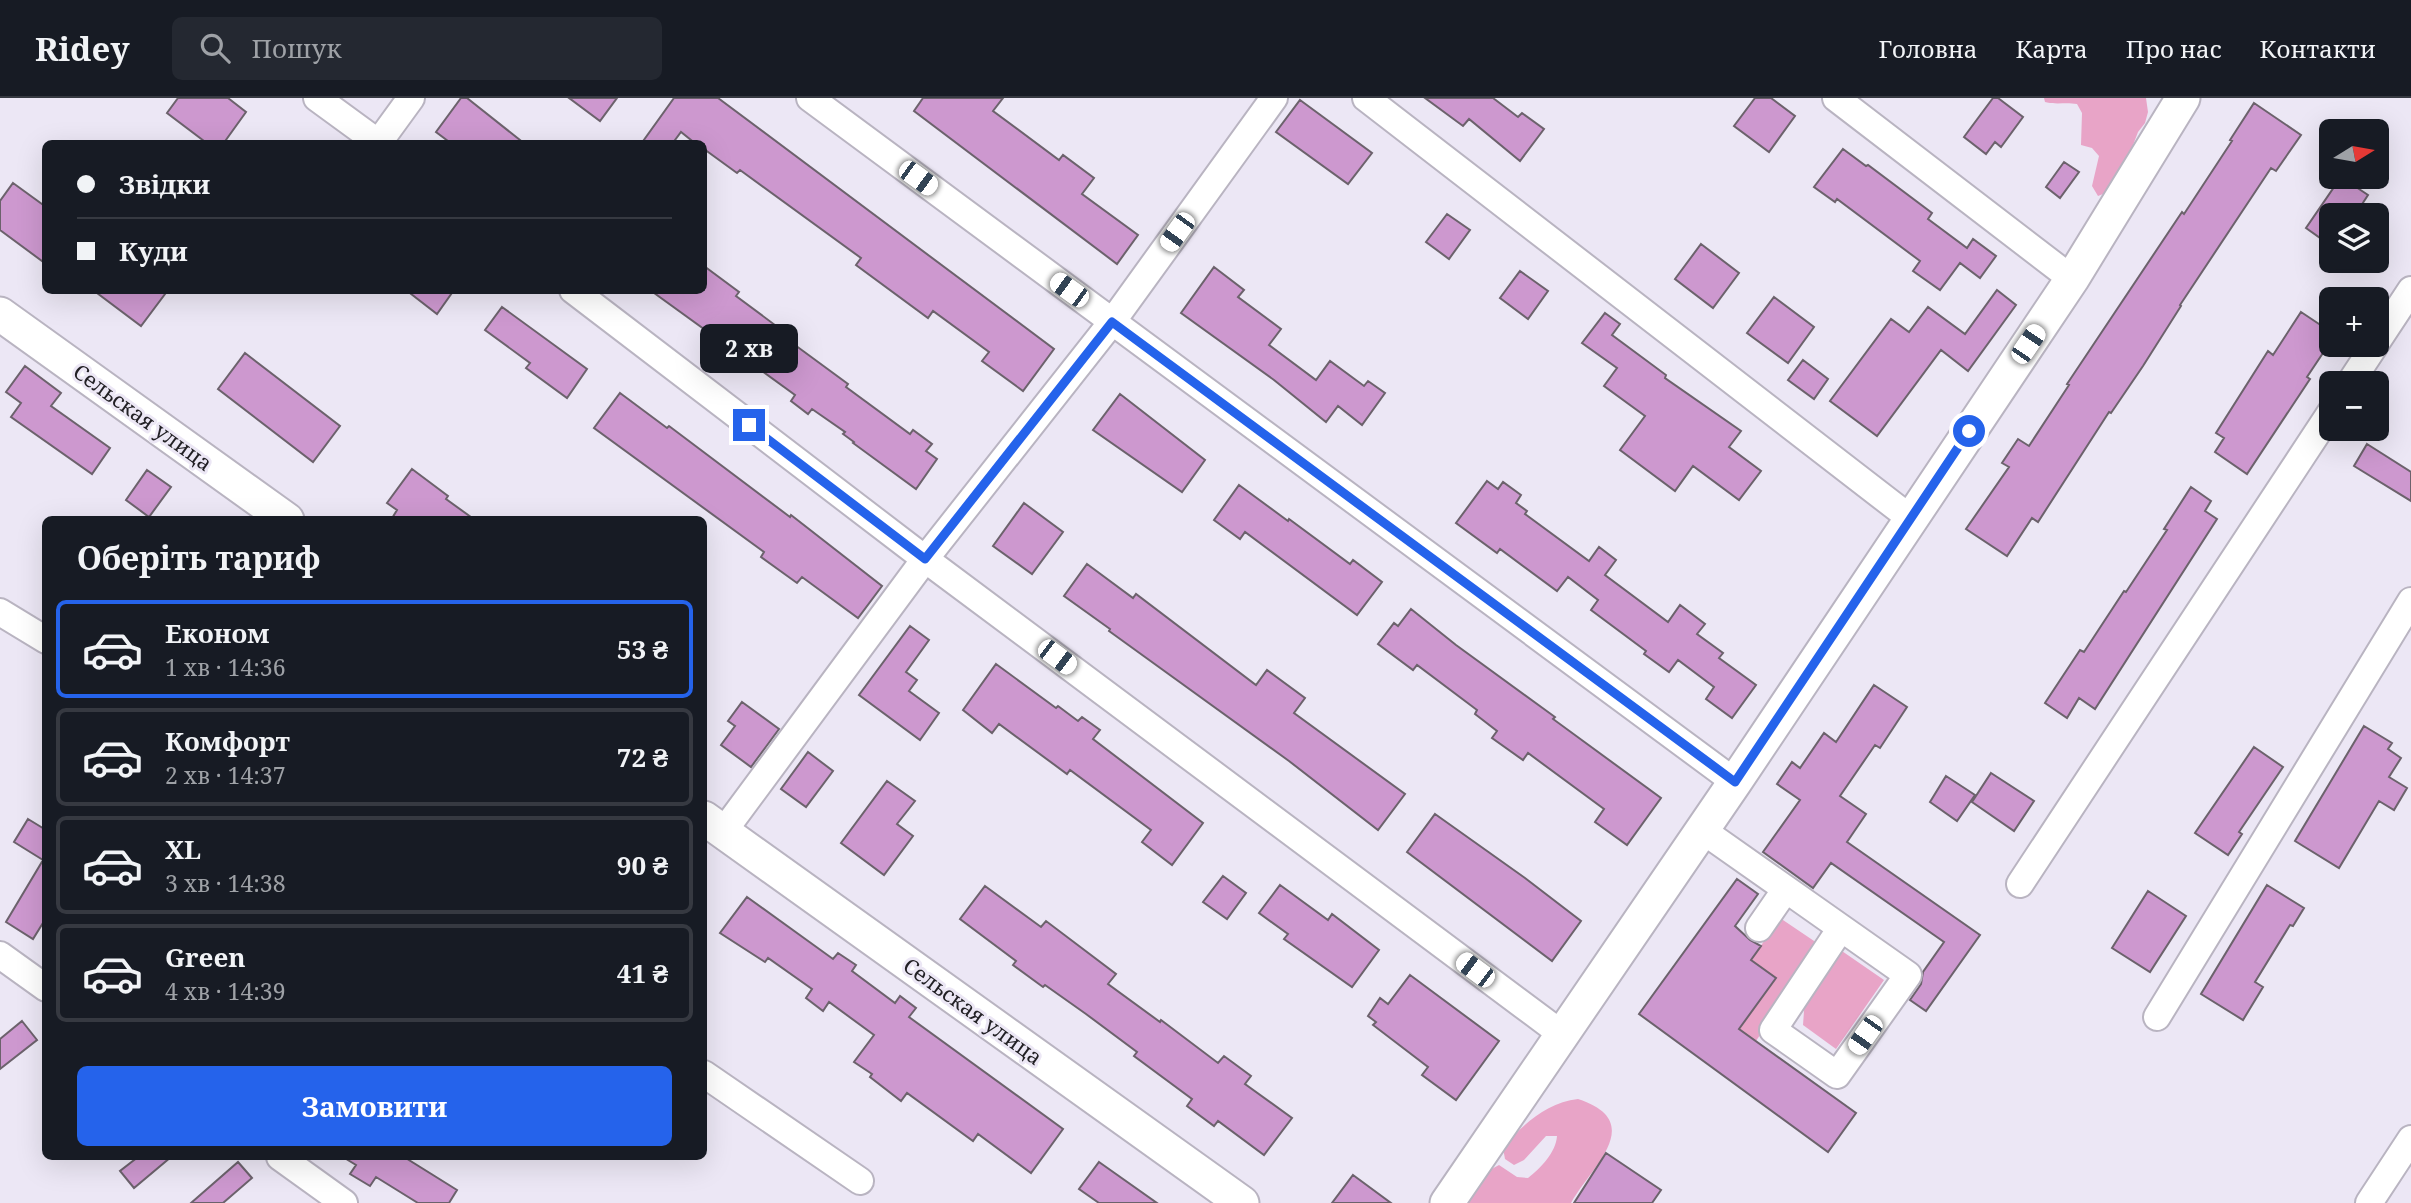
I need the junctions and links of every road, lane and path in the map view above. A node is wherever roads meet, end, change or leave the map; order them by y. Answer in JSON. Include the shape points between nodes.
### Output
{"nodes":[{"id":1,"x":317,"y":98,"type":"edge"},
{"id":2,"x":411,"y":98,"type":"edge"},
{"id":3,"x":810,"y":98,"type":"edge"},
{"id":4,"x":1274,"y":98,"type":"edge"},
{"id":5,"x":1366,"y":98,"type":"edge"},
{"id":6,"x":1836,"y":98,"type":"edge"},
{"id":7,"x":2183,"y":98,"type":"edge"},
{"id":8,"x":375,"y":140,"type":"edge"},
{"id":9,"x":381,"y":140,"type":"edge"},
{"id":10,"x":2071,"y":279,"type":"junction"},
{"id":11,"x":2411,"y":290,"type":"edge"},
{"id":12,"x":578,"y":294,"type":"edge"},
{"id":13,"x":0,"y":314,"type":"edge"},
{"id":14,"x":1112,"y":322,"type":"junction"},
{"id":15,"x":2389,"y":324,"type":"edge"},
{"id":16,"x":2319,"y":430,"type":"edge"},
{"id":17,"x":281,"y":516,"type":"edge"},
{"id":18,"x":1910,"y":518,"type":"junction"},
{"id":19,"x":925,"y":559,"type":"junction"},
{"id":20,"x":2411,"y":601,"type":"edge"},
{"id":21,"x":0,"y":612,"type":"edge"},
{"id":22,"x":42,"y":637,"type":"edge"},
{"id":23,"x":1735,"y":782,"type":"junction"},
{"id":24,"x":713,"y":825,"type":"edge"},
{"id":25,"x":1702,"y":830,"type":"junction"},
{"id":26,"x":2020,"y":884,"type":"dead end"},
{"id":27,"x":1786,"y":889,"type":"junction"},
{"id":28,"x":1759,"y":928,"type":"dead end"},
{"id":29,"x":1841,"y":928,"type":"junction"},
{"id":30,"x":0,"y":955,"type":"edge"},
{"id":31,"x":42,"y":985,"type":"edge"},
{"id":32,"x":2157,"y":1017,"type":"dead end"},
{"id":33,"x":1563,"y":1035,"type":"junction"},
{"id":34,"x":707,"y":1076,"type":"edge"},
{"id":35,"x":2411,"y":1139,"type":"edge"},
{"id":36,"x":284,"y":1160,"type":"edge"},
{"id":37,"x":860,"y":1181,"type":"dead end"},
{"id":38,"x":344,"y":1203,"type":"edge"},
{"id":39,"x":1242,"y":1203,"type":"edge"},
{"id":40,"x":1447,"y":1203,"type":"edge"},
{"id":41,"x":2370,"y":1203,"type":"edge"}],
"edges":[{"from":1,"to":8,"type":"street"},
{"from":2,"to":9,"type":"street"},
{"from":3,"to":14,"type":"street"},
{"from":4,"to":14,"type":"street"},
{"from":5,"to":18,"type":"street"},
{"from":6,"to":10,"type":"street"},
{"from":7,"to":10,"type":"main road"},
{"from":10,"to":18,"type":"main road"},
{"from":11,"to":15,"type":"street"},
{"from":12,"to":19,"type":"street"},
{"from":13,"to":17,"type":"main road","name":"Сельская улица"},
{"from":14,"to":19,"type":"street"},
{"from":14,"to":23,"type":"street"},
{"from":16,"to":26,"type":"street"},
{"from":18,"to":23,"type":"main road"},
{"from":19,"to":24,"type":"street"},
{"from":19,"to":33,"type":"street"},
{"from":20,"to":32,"type":"street"},
{"from":21,"to":22,"type":"street"},
{"from":23,"to":25,"type":"main road"},
{"from":24,"to":39,"type":"main road","name":"Сельская улица"},
{"from":25,"to":27,"type":"street"},
{"from":25,"to":33,"type":"main road"},
{"from":27,"to":28,"type":"street"},
{"from":27,"to":29,"type":"street"},
{"from":29,"to":29,"type":"street","via":[[1773,1030],[1837,1075],[1908,975]]},
{"from":30,"to":31,"type":"street"},
{"from":33,"to":40,"type":"main road"},
{"from":34,"to":37,"type":"street"},
{"from":35,"to":41,"type":"street"},
{"from":36,"to":38,"type":"street"}]}
